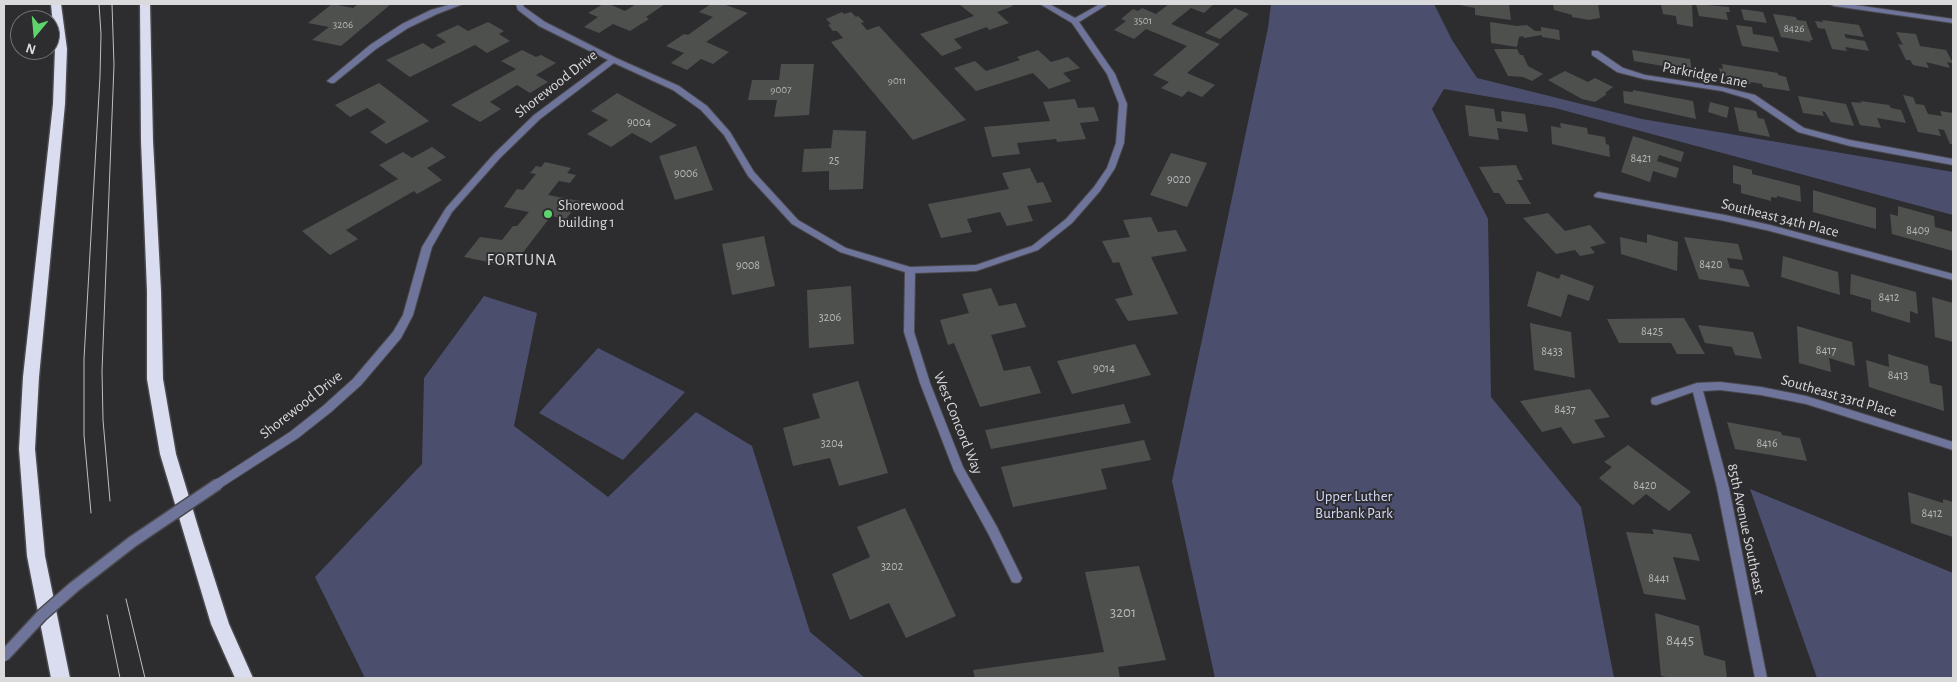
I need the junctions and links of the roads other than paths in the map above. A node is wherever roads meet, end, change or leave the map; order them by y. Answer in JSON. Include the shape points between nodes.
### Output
{"nodes":[{"id":1,"x":56,"y":4,"type":"edge"},
{"id":2,"x":145,"y":4,"type":"edge"},
{"id":3,"x":459,"y":4,"type":"edge"},
{"id":4,"x":519,"y":4,"type":"edge"},
{"id":5,"x":1044,"y":4,"type":"edge"},
{"id":6,"x":1105,"y":4,"type":"edge"},
{"id":7,"x":1834,"y":4,"type":"edge"},
{"id":8,"x":1075,"y":21,"type":"junction"},
{"id":9,"x":1953,"y":21,"type":"edge"},
{"id":10,"x":1595,"y":53,"type":"dead end"},
{"id":11,"x":613,"y":60,"type":"junction"},
{"id":12,"x":331,"y":81,"type":"dead end"},
{"id":13,"x":1953,"y":162,"type":"edge"},
{"id":14,"x":1598,"y":195,"type":"dead end"},
{"id":15,"x":910,"y":270,"type":"junction"},
{"id":16,"x":1953,"y":277,"type":"edge"},
{"id":17,"x":1697,"y":387,"type":"junction"},
{"id":18,"x":1656,"y":401,"type":"dead end"},
{"id":19,"x":1953,"y":446,"type":"edge"},
{"id":20,"x":1016,"y":578,"type":"dead end"},
{"id":21,"x":4,"y":656,"type":"edge"},
{"id":22,"x":61,"y":678,"type":"edge"},
{"id":23,"x":244,"y":678,"type":"edge"},
{"id":24,"x":1761,"y":678,"type":"edge"}],
"edges":[{"from":1,"to":22,"type":"highway","via":[[61,49],[59,104],[31,377],[27,449],[36,556]]},
{"from":2,"to":23,"type":"highway","via":[[155,379],[168,454],[194,543],[220,624]]},
{"from":3,"to":12,"type":"street","via":[[405,26]]},
{"from":4,"to":11,"type":"street","via":[[542,24]]},
{"from":5,"to":8,"type":"street"},
{"from":6,"to":8,"type":"street"},
{"from":7,"to":9,"type":"street"},
{"from":8,"to":15,"type":"street","via":[[1110,74],[1123,104],[1120,143],[1111,168],[1069,221],[1035,248],[976,268]]},
{"from":10,"to":13,"type":"street","name":"Parkridge Lane","via":[[1620,70],[1644,77],[1752,97],[1801,130],[1850,144]]},
{"from":11,"to":15,"type":"street","via":[[676,88],[704,108],[727,134],[751,174],[795,222],[843,250]]},
{"from":11,"to":21,"type":"street","name":"Shorewood Drive","bridge":true,"via":[[537,117],[449,210],[426,247],[408,314],[397,336],[357,382],[294,435],[132,542],[74,586]]},
{"from":14,"to":16,"type":"street","name":"Southeast 34th Place","via":[[1770,228]]},
{"from":15,"to":20,"type":"street","name":"West Concord Way","via":[[909,332],[925,383],[958,468]]},
{"from":17,"to":18,"type":"street","name":"Southeast 33rd Place"},
{"from":17,"to":19,"type":"street","name":"Southeast 33rd Place","via":[[1761,390],[1806,400]]},
{"from":17,"to":24,"type":"street","name":"85th Avenue Southeast","via":[[1723,488]]}]}
